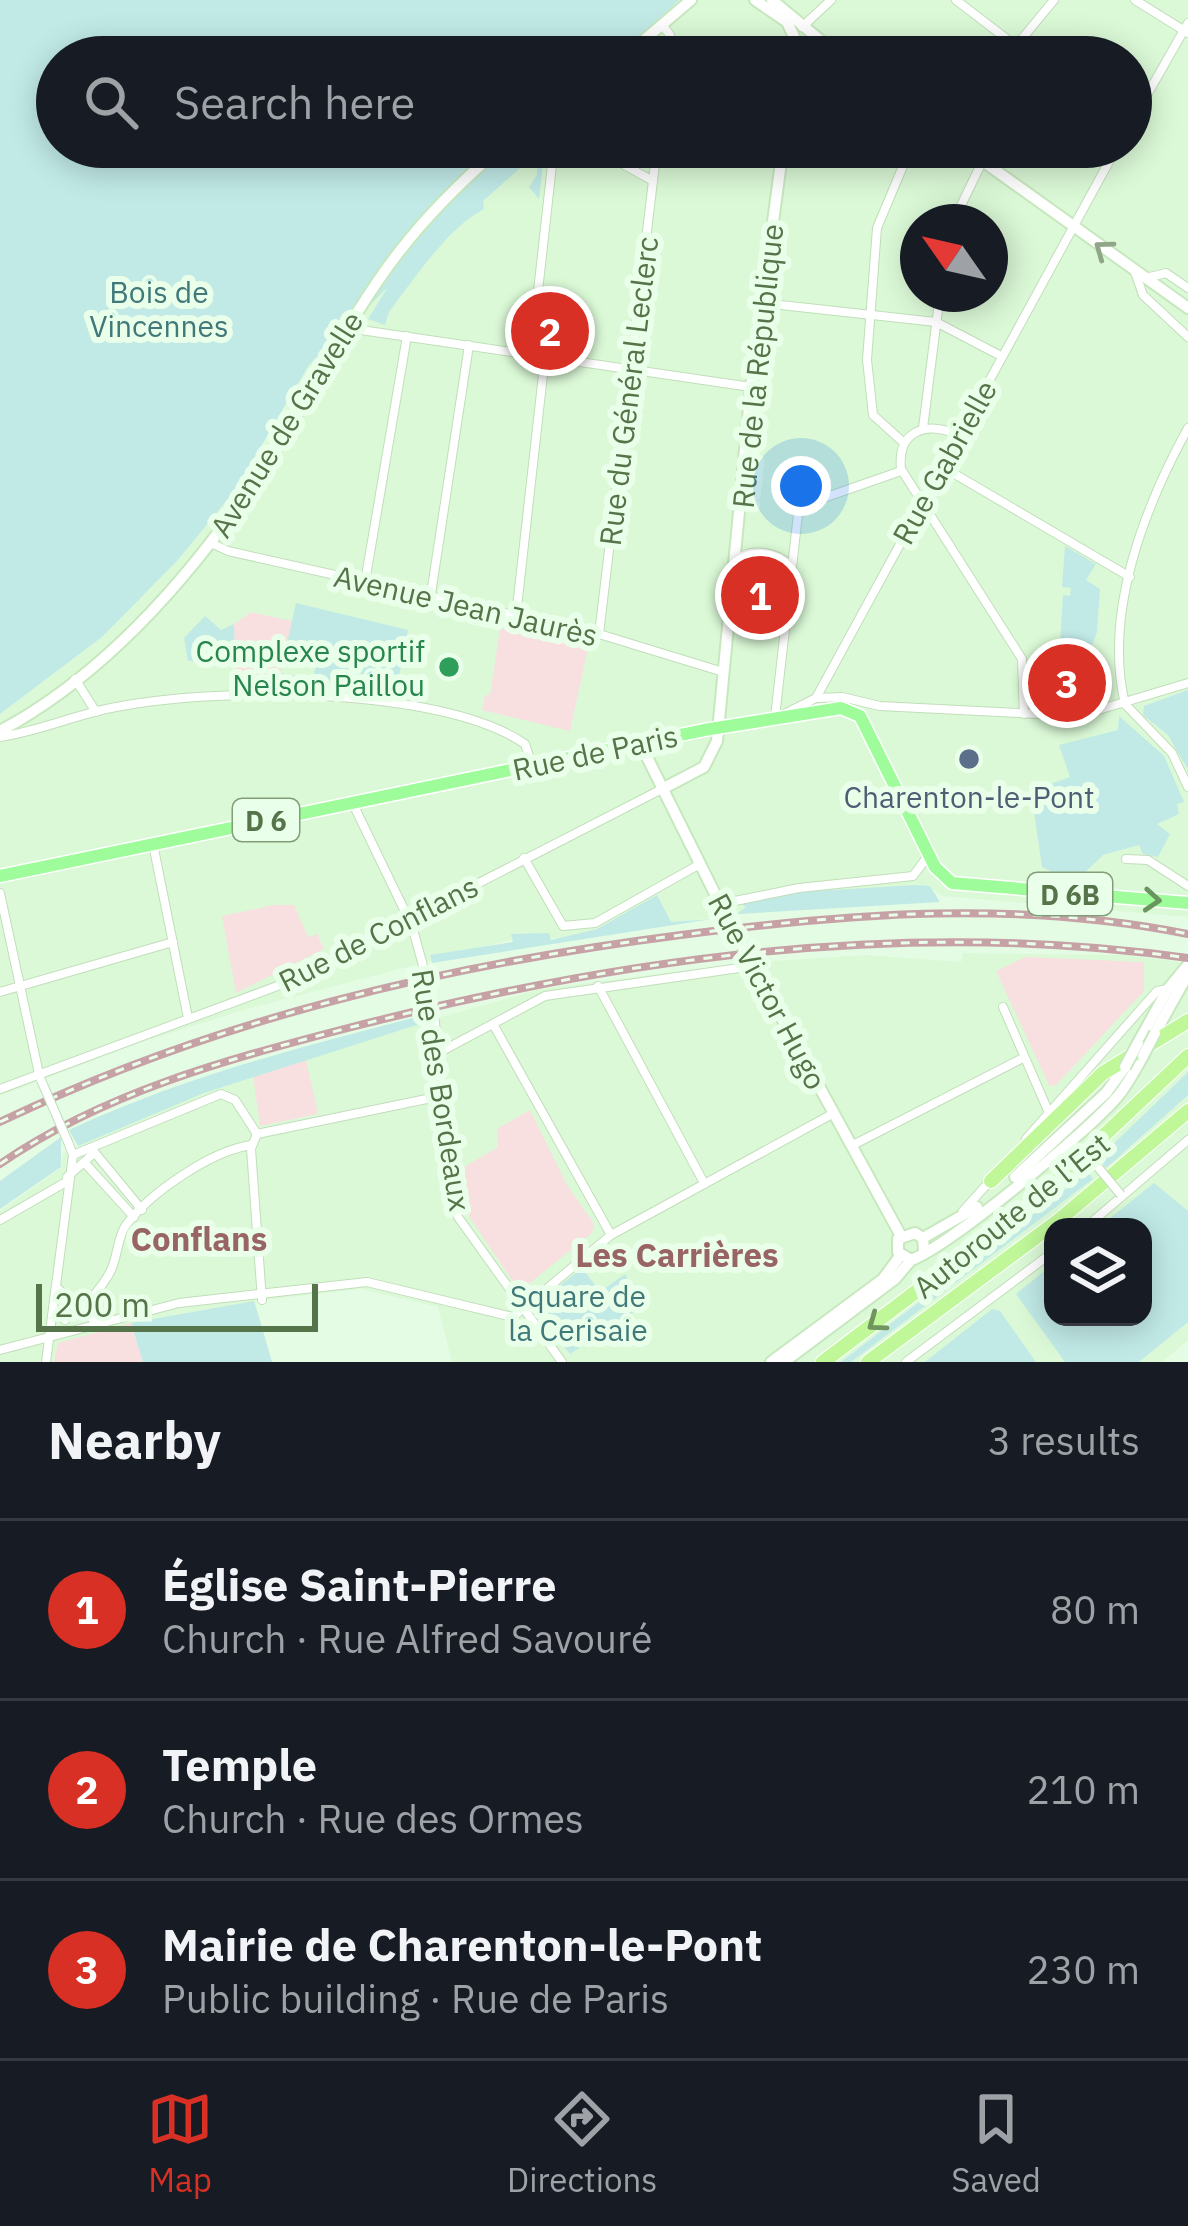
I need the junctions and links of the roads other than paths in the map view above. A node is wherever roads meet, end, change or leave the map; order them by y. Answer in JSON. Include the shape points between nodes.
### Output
{"nodes":[{"id":1,"x":691,"y":0,"type":"edge"},
{"id":2,"x":755,"y":0,"type":"edge"},
{"id":3,"x":772,"y":0,"type":"edge"},
{"id":4,"x":831,"y":0,"type":"edge"},
{"id":5,"x":956,"y":0,"type":"edge"},
{"id":6,"x":1054,"y":0,"type":"edge"},
{"id":7,"x":1135,"y":0,"type":"edge"},
{"id":8,"x":787,"y":22,"type":"junction"},
{"id":9,"x":663,"y":26,"type":"junction"},
{"id":10,"x":807,"y":27,"type":"junction"},
{"id":11,"x":1186,"y":29,"type":"edge"},
{"id":12,"x":650,"y":36,"type":"edge"},
{"id":13,"x":670,"y":36,"type":"edge"},
{"id":14,"x":791,"y":36,"type":"edge"},
{"id":15,"x":817,"y":36,"type":"edge"},
{"id":16,"x":1003,"y":36,"type":"edge"},
{"id":17,"x":1024,"y":36,"type":"edge"},
{"id":18,"x":1152,"y":87,"type":"edge"},
{"id":19,"x":480,"y":168,"type":"edge"},
{"id":20,"x":552,"y":168,"type":"edge"},
{"id":21,"x":630,"y":168,"type":"edge"},
{"id":22,"x":655,"y":168,"type":"edge"},
{"id":23,"x":780,"y":168,"type":"edge"},
{"id":24,"x":902,"y":168,"type":"edge"},
{"id":25,"x":978,"y":168,"type":"edge"},
{"id":26,"x":993,"y":168,"type":"edge"},
{"id":27,"x":1105,"y":168,"type":"edge"},
{"id":28,"x":653,"y":181,"type":"junction"},
{"id":29,"x":961,"y":204,"type":"edge"},
{"id":30,"x":1072,"y":226,"type":"junction"},
{"id":31,"x":1140,"y":275,"type":"junction"},
{"id":32,"x":1188,"y":287,"type":"edge"},
{"id":33,"x":761,"y":303,"type":"junction"},
{"id":34,"x":1188,"y":308,"type":"edge"},
{"id":35,"x":937,"y":312,"type":"edge"},
{"id":36,"x":870,"y":318,"type":"junction"},
{"id":37,"x":936,"y":322,"type":"junction"},
{"id":38,"x":346,"y":328,"type":"junction"},
{"id":39,"x":406,"y":337,"type":"junction"},
{"id":40,"x":1188,"y":337,"type":"edge"},
{"id":41,"x":469,"y":345,"type":"junction"},
{"id":42,"x":531,"y":355,"type":"junction"},
{"id":43,"x":1001,"y":356,"type":"junction"},
{"id":44,"x":545,"y":357,"type":"junction"},
{"id":45,"x":630,"y":370,"type":"junction"},
{"id":46,"x":751,"y":387,"type":"junction"},
{"id":47,"x":923,"y":428,"type":"junction"},
{"id":48,"x":1188,"y":428,"type":"edge"},
{"id":49,"x":958,"y":435,"type":"junction"},
{"id":50,"x":904,"y":443,"type":"junction"},
{"id":51,"x":941,"y":466,"type":"junction"},
{"id":52,"x":901,"y":470,"type":"junction"},
{"id":53,"x":923,"y":500,"type":"junction"},
{"id":54,"x":211,"y":543,"type":"junction"},
{"id":55,"x":735,"y":562,"type":"junction"},
{"id":56,"x":793,"y":568,"type":"junction"},
{"id":57,"x":1130,"y":577,"type":"junction"},
{"id":58,"x":365,"y":582,"type":"junction"},
{"id":59,"x":431,"y":594,"type":"junction"},
{"id":60,"x":516,"y":616,"type":"junction"},
{"id":61,"x":599,"y":634,"type":"junction"},
{"id":62,"x":720,"y":671,"type":"junction"},
{"id":63,"x":75,"y":679,"type":"junction"},
{"id":64,"x":1188,"y":683,"type":"edge"},
{"id":65,"x":816,"y":698,"type":"junction"},
{"id":66,"x":1125,"y":704,"type":"junction"},
{"id":67,"x":96,"y":712,"type":"junction"},
{"id":68,"x":1024,"y":714,"type":"junction"},
{"id":69,"x":779,"y":716,"type":"junction"},
{"id":70,"x":718,"y":728,"type":"junction"},
{"id":71,"x":6,"y":732,"type":"edge"},
{"id":72,"x":640,"y":743,"type":"junction"},
{"id":73,"x":532,"y":765,"type":"junction"},
{"id":74,"x":1188,"y":787,"type":"edge"},
{"id":75,"x":662,"y":789,"type":"junction"},
{"id":76,"x":352,"y":802,"type":"junction"},
{"id":77,"x":153,"y":844,"type":"junction"},
{"id":78,"x":929,"y":856,"type":"junction"},
{"id":79,"x":524,"y":858,"type":"junction"},
{"id":80,"x":1126,"y":859,"type":"dead end"},
{"id":81,"x":700,"y":864,"type":"junction"},
{"id":82,"x":0,"y":876,"type":"edge"},
{"id":83,"x":1188,"y":886,"type":"edge"},
{"id":84,"x":0,"y":893,"type":"edge"},
{"id":85,"x":1188,"y":903,"type":"edge"},
{"id":86,"x":723,"y":910,"type":"junction"},
{"id":87,"x":408,"y":918,"type":"junction"},
{"id":88,"x":173,"y":941,"type":"junction"},
{"id":89,"x":752,"y":964,"type":"junction"},
{"id":90,"x":1188,"y":970,"type":"edge"},
{"id":91,"x":20,"y":986,"type":"junction"},
{"id":92,"x":598,"y":986,"type":"junction"},
{"id":93,"x":1168,"y":989,"type":"junction"},
{"id":94,"x":0,"y":992,"type":"edge"},
{"id":95,"x":1004,"y":1007,"type":"dead end"},
{"id":96,"x":188,"y":1018,"type":"junction"},
{"id":97,"x":1188,"y":1022,"type":"edge"},
{"id":98,"x":493,"y":1024,"type":"junction"},
{"id":99,"x":442,"y":1051,"type":"junction"},
{"id":100,"x":1188,"y":1056,"type":"edge"},
{"id":101,"x":1023,"y":1058,"type":"junction"},
{"id":102,"x":40,"y":1076,"type":"junction"},
{"id":103,"x":0,"y":1089,"type":"edge"},
{"id":104,"x":446,"y":1094,"type":"junction"},
{"id":105,"x":1188,"y":1111,"type":"edge"},
{"id":106,"x":834,"y":1113,"type":"junction"},
{"id":107,"x":1048,"y":1113,"type":"junction"},
{"id":108,"x":257,"y":1134,"type":"junction"},
{"id":109,"x":1075,"y":1140,"type":"junction"},
{"id":110,"x":1188,"y":1140,"type":"edge"},
{"id":111,"x":252,"y":1145,"type":"junction"},
{"id":112,"x":851,"y":1146,"type":"junction"},
{"id":113,"x":92,"y":1151,"type":"junction"},
{"id":114,"x":74,"y":1155,"type":"junction"},
{"id":115,"x":84,"y":1162,"type":"junction"},
{"id":116,"x":66,"y":1180,"type":"junction"},
{"id":117,"x":991,"y":1181,"type":"junction"},
{"id":118,"x":704,"y":1184,"type":"junction"},
{"id":119,"x":1122,"y":1196,"type":"junction"},
{"id":120,"x":138,"y":1213,"type":"junction"},
{"id":121,"x":1096,"y":1218,"type":"edge"},
{"id":122,"x":0,"y":1220,"type":"edge"},
{"id":123,"x":950,"y":1226,"type":"junction"},
{"id":124,"x":611,"y":1235,"type":"junction"},
{"id":125,"x":901,"y":1236,"type":"junction"},
{"id":126,"x":924,"y":1245,"type":"junction"},
{"id":127,"x":906,"y":1258,"type":"junction"},
{"id":128,"x":1044,"y":1259,"type":"edge"},
{"id":129,"x":56,"y":1287,"type":"junction"},
{"id":130,"x":262,"y":1297,"type":"junction"},
{"id":131,"x":81,"y":1306,"type":"junction"},
{"id":132,"x":520,"y":1310,"type":"junction"},
{"id":133,"x":65,"y":1320,"type":"dead end"},
{"id":134,"x":98,"y":1324,"type":"junction"},
{"id":135,"x":48,"y":1339,"type":"junction"},
{"id":136,"x":0,"y":1350,"type":"edge"},
{"id":137,"x":46,"y":1362,"type":"edge"},
{"id":138,"x":562,"y":1362,"type":"edge"},
{"id":139,"x":771,"y":1362,"type":"edge"},
{"id":140,"x":784,"y":1362,"type":"edge"},
{"id":141,"x":823,"y":1362,"type":"edge"},
{"id":142,"x":868,"y":1362,"type":"edge"},
{"id":143,"x":906,"y":1362,"type":"edge"}],
"edges":[{"from":1,"to":9,"type":"main road"},
{"from":2,"to":8,"type":"main road"},
{"from":3,"to":10,"type":"main road"},
{"from":4,"to":10,"type":"street"},
{"from":5,"to":16,"type":"street"},
{"from":6,"to":17,"type":"street"},
{"from":7,"to":11,"type":"street"},
{"from":8,"to":10,"type":"street"},
{"from":8,"to":14,"type":"main road"},
{"from":9,"to":12,"type":"main road"},
{"from":9,"to":13,"type":"street"},
{"from":10,"to":15,"type":"main road"},
{"from":11,"to":18,"type":"street"},
{"from":19,"to":38,"type":"main road","name":"Avenue de Gravelle","via":[[410,238]]},
{"from":20,"to":42,"type":"street"},
{"from":21,"to":28,"type":"street"},
{"from":22,"to":28,"type":"street","name":"Rue du Général Leclerc"},
{"from":23,"to":33,"type":"main road","name":"Rue de la République"},
{"from":24,"to":36,"type":"street","via":[[878,228]]},
{"from":25,"to":29,"type":"street"},
{"from":26,"to":30,"type":"main road"},
{"from":27,"to":30,"type":"street","name":"Rue Gabrielle"},
{"from":28,"to":45,"type":"street","name":"Rue du Général Leclerc"},
{"from":31,"to":30,"type":"main road","one_way":true},
{"from":30,"to":43,"type":"street","name":"Rue Gabrielle"},
{"from":31,"to":32,"type":"street","via":[[1166,273]]},
{"from":31,"to":34,"type":"main road"},
{"from":31,"to":40,"type":"street","via":[[1144,295]]},
{"from":33,"to":36,"type":"street"},
{"from":33,"to":46,"type":"main road","name":"Rue de la République"},
{"from":35,"to":37,"type":"street"},
{"from":36,"to":37,"type":"street"},
{"from":36,"to":50,"type":"street","via":[[868,404]]},
{"from":37,"to":43,"type":"street"},
{"from":37,"to":47,"type":"street"},
{"from":38,"to":39,"type":"street"},
{"from":38,"to":54,"type":"main road","name":"Avenue de Gravelle"},
{"from":39,"to":41,"type":"street"},
{"from":39,"to":58,"type":"street"},
{"from":41,"to":42,"type":"street"},
{"from":41,"to":59,"type":"street"},
{"from":42,"to":44,"type":"street"},
{"from":43,"to":49,"type":"street","name":"Rue Gabrielle"},
{"from":44,"to":45,"type":"street"},
{"from":44,"to":60,"type":"street"},
{"from":45,"to":46,"type":"street"},
{"from":45,"to":61,"type":"street","name":"Rue du Général Leclerc"},
{"from":46,"to":55,"type":"main road","name":"Rue de la République"},
{"from":47,"to":49,"type":"street"},
{"from":47,"to":50,"type":"street"},
{"from":48,"to":57,"type":"street","via":[[1150,505]]},
{"from":49,"to":51,"type":"street","name":"Rue Gabrielle"},
{"from":50,"to":52,"type":"street"},
{"from":51,"to":53,"type":"street","name":"Rue Gabrielle"},
{"from":51,"to":57,"type":"street"},
{"from":52,"to":53,"type":"street"},
{"from":52,"to":56,"type":"street","via":[[801,509]]},
{"from":53,"to":65,"type":"street","name":"Rue Gabrielle"},
{"from":53,"to":68,"type":"street","via":[[1022,659]]},
{"from":54,"to":58,"type":"street","name":"Avenue Jean Jaurès"},
{"from":54,"to":63,"type":"main road","name":"Avenue de Gravelle"},
{"from":55,"to":56,"type":"street","via":[[744,554],[774,554]]},
{"from":55,"to":62,"type":"main road","name":"Rue de la République"},
{"from":56,"to":69,"type":"street"},
{"from":57,"to":66,"type":"street"},
{"from":58,"to":59,"type":"street","name":"Avenue Jean Jaurès"},
{"from":59,"to":60,"type":"street","name":"Avenue Jean Jaurès"},
{"from":60,"to":61,"type":"street","name":"Avenue Jean Jaurès"},
{"from":61,"to":62,"type":"street","name":"Avenue Jean Jaurès"},
{"from":62,"to":70,"type":"main road","name":"Rue de la République"},
{"from":63,"to":67,"type":"street"},
{"from":63,"to":71,"type":"main road","name":"Avenue de Gravelle"},
{"from":64,"to":66,"type":"street"},
{"from":65,"to":68,"type":"street"},
{"from":65,"to":69,"type":"street","name":"Rue de Paris"},
{"from":66,"to":68,"type":"street","via":[[1078,716]]},
{"from":66,"to":74,"type":"street","via":[[1172,753]]},
{"from":67,"to":71,"type":"street"},
{"from":67,"to":73,"type":"street","via":[[255,692],[400,704],[502,731],[525,744]]},
{"from":69,"to":70,"type":"main road","name":"Rue de Paris","number":"D 6B"},
{"from":69,"to":78,"type":"main road","number":"D 6B","via":[[856,713]]},
{"from":70,"to":72,"type":"main road","name":"Rue de Paris","number":"D 6"},
{"from":70,"to":75,"type":"main road","name":"Rue de Conflans","via":[[710,762]]},
{"from":72,"to":73,"type":"main road","name":"Rue de Paris","number":"D 6"},
{"from":72,"to":75,"type":"main road","name":"Rue Victor Hugo"},
{"from":73,"to":76,"type":"main road","name":"Rue de Paris","number":"D 6"},
{"from":75,"to":79,"type":"street","name":"Rue de Conflans"},
{"from":75,"to":81,"type":"main road","name":"Rue Victor Hugo"},
{"from":76,"to":77,"type":"main road","name":"Rue de Paris","number":"D 6"},
{"from":76,"to":87,"type":"street","name":"Rue des Bordeaux"},
{"from":77,"to":82,"type":"main road","name":"Rue de Paris","number":"D 6"},
{"from":77,"to":88,"type":"street"},
{"from":78,"to":85,"type":"main road","number":"D 6B","one_way":true,"via":[[960,886]]},
{"from":78,"to":86,"type":"street","via":[[913,876],[799,888]]},
{"from":79,"to":81,"type":"street","via":[[563,926],[595,923]]},
{"from":79,"to":87,"type":"street","name":"Rue de Conflans"},
{"from":80,"to":83,"type":"street","via":[[1148,860]]},
{"from":81,"to":86,"type":"main road","name":"Rue Victor Hugo"},
{"from":84,"to":91,"type":"street"},
{"from":86,"to":89,"type":"main road","name":"Rue Victor Hugo","bridge":true},
{"from":87,"to":96,"type":"street","name":"Rue de Conflans","via":[[280,985]]},
{"from":87,"to":99,"type":"street","name":"Rue des Bordeaux","bridge":true},
{"from":88,"to":91,"type":"street"},
{"from":88,"to":96,"type":"street"},
{"from":89,"to":92,"type":"street"},
{"from":89,"to":106,"type":"main road","name":"Rue Victor Hugo"},
{"from":90,"to":93,"type":"main road"},
{"from":90,"to":109,"type":"main road","bridge":true,"via":[[1118,1096]]},
{"from":91,"to":94,"type":"street"},
{"from":91,"to":102,"type":"street"},
{"from":92,"to":98,"type":"street","via":[[545,996]]},
{"from":92,"to":118,"type":"street"},
{"from":93,"to":107,"type":"street","via":[[1157,991]]},
{"from":93,"to":109,"type":"main road","bridge":true},
{"from":95,"to":101,"type":"street"},
{"from":96,"to":102,"type":"street","name":"Rue de Conflans"},
{"from":97,"to":117,"type":"highway","via":[[1103,1073]]},
{"from":98,"to":99,"type":"street"},
{"from":98,"to":124,"type":"street"},
{"from":99,"to":104,"type":"street","name":"Rue des Bordeaux"},
{"from":100,"to":141,"type":"highway","name":"Autoroute de l’Est","one_way":true,"via":[[1028,1207]]},
{"from":101,"to":107,"type":"street"},
{"from":101,"to":112,"type":"street"},
{"from":102,"to":103,"type":"street","name":"Rue de Conflans"},
{"from":102,"to":114,"type":"street","bridge":true},
{"from":104,"to":108,"type":"street"},
{"from":104,"to":132,"type":"street","name":"Rue des Bordeaux","via":[[458,1217]]},
{"from":105,"to":142,"type":"highway","name":"Autoroute de l’Est","via":[[1076,1208]]},
{"from":106,"to":112,"type":"main road","name":"Rue Victor Hugo"},
{"from":106,"to":118,"type":"street"},
{"from":107,"to":117,"type":"street"},
{"from":108,"to":111,"type":"street"},
{"from":108,"to":113,"type":"street","via":[[235,1100],[221,1094]]},
{"from":109,"to":119,"type":"street","bridge":true},
{"from":109,"to":123,"type":"main road"},
{"from":109,"to":126,"type":"main road","via":[[943,1243]]},
{"from":110,"to":119,"type":"street"},
{"from":111,"to":120,"type":"street","via":[[220,1157]]},
{"from":111,"to":130,"type":"street"},
{"from":112,"to":125,"type":"main road","name":"Rue Victor Hugo"},
{"from":113,"to":114,"type":"street"},
{"from":113,"to":115,"type":"street"},
{"from":113,"to":120,"type":"street"},
{"from":114,"to":116,"type":"street"},
{"from":115,"to":116,"type":"street"},
{"from":115,"to":120,"type":"street"},
{"from":116,"to":122,"type":"street"},
{"from":116,"to":129,"type":"street"},
{"from":117,"to":123,"type":"street"},
{"from":118,"to":124,"type":"street"},
{"from":119,"to":121,"type":"street"},
{"from":120,"to":131,"type":"street","via":[[122,1230],[106,1279]]},
{"from":123,"to":126,"type":"main road"},
{"from":124,"to":132,"type":"street"},
{"from":125,"to":126,"type":"main road","via":[[910,1232]]},
{"from":125,"to":127,"type":"main road"},
{"from":126,"to":127,"type":"main road"},
{"from":127,"to":139,"type":"main road"},
{"from":127,"to":140,"type":"main road","via":[[883,1288]]},
{"from":128,"to":143,"type":"street"},
{"from":129,"to":131,"type":"street"},
{"from":129,"to":135,"type":"street"},
{"from":130,"to":132,"type":"street","via":[[367,1282],[506,1316]]},
{"from":130,"to":134,"type":"street","via":[[179,1303]]},
{"from":131,"to":133,"type":"street"},
{"from":131,"to":134,"type":"street"},
{"from":132,"to":138,"type":"street","name":"Rue des Bordeaux"},
{"from":134,"to":135,"type":"street"},
{"from":135,"to":136,"type":"street"},
{"from":135,"to":137,"type":"street"}]}
